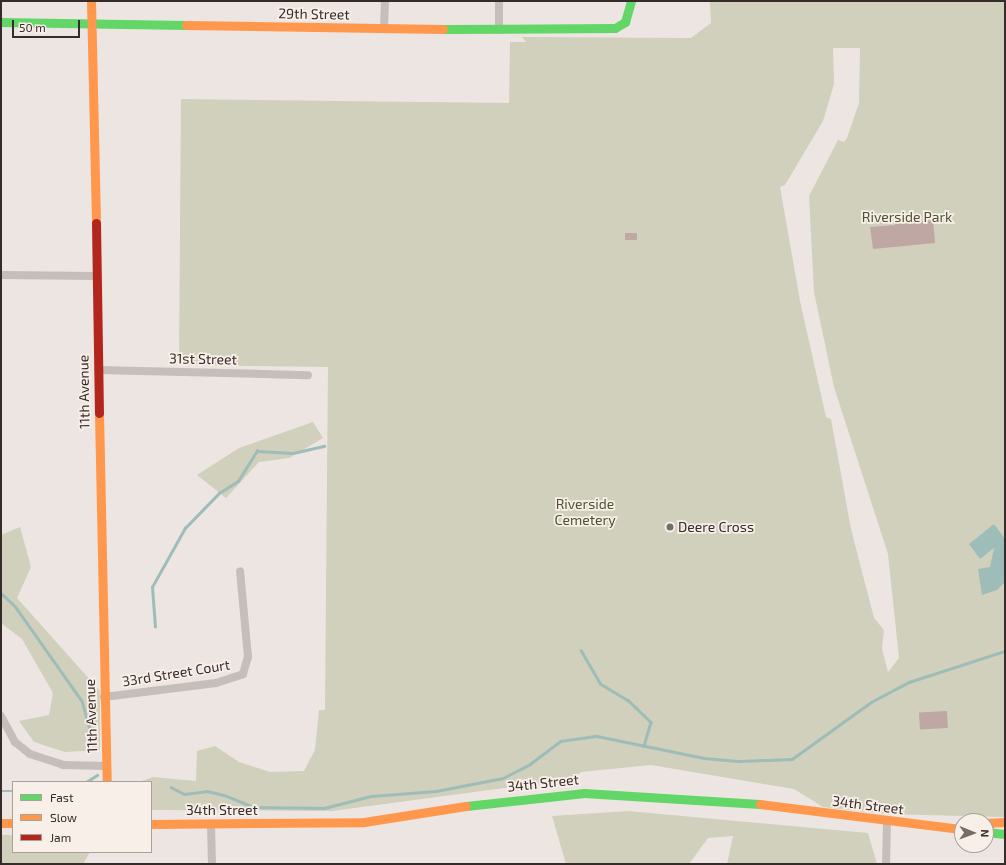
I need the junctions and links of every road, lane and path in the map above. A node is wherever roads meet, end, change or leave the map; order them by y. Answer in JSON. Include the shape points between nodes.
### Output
{"nodes":[{"id":1,"x":91,"y":1,"type":"edge"},
{"id":2,"x":385,"y":1,"type":"edge"},
{"id":3,"x":499,"y":1,"type":"edge"},
{"id":4,"x":631,"y":1,"type":"edge"},
{"id":5,"x":1,"y":22,"type":"edge"},
{"id":6,"x":91,"y":22,"type":"junction"},
{"id":7,"x":384,"y":29,"type":"junction"},
{"id":8,"x":499,"y":30,"type":"junction"},
{"id":9,"x":1,"y":274,"type":"edge"},
{"id":10,"x":96,"y":276,"type":"junction"},
{"id":11,"x":98,"y":370,"type":"junction"},
{"id":12,"x":308,"y":375,"type":"dead end"},
{"id":13,"x":240,"y":571,"type":"dead end"},
{"id":14,"x":104,"y":697,"type":"junction"},
{"id":15,"x":1,"y":716,"type":"edge"},
{"id":16,"x":107,"y":766,"type":"junction"},
{"id":17,"x":108,"y":781,"type":"edge"},
{"id":18,"x":887,"y":822,"type":"junction"},
{"id":19,"x":1005,"y":822,"type":"edge"},
{"id":20,"x":1,"y":823,"type":"edge"},
{"id":21,"x":12,"y":823,"type":"edge"},
{"id":22,"x":994,"y":823,"type":"edge"},
{"id":23,"x":152,"y":824,"type":"edge"},
{"id":24,"x":211,"y":824,"type":"junction"},
{"id":25,"x":954,"y":825,"type":"edge"},
{"id":26,"x":937,"y":826,"type":"junction"},
{"id":27,"x":954,"y":828,"type":"edge"},
{"id":28,"x":994,"y":833,"type":"edge"},
{"id":29,"x":1005,"y":834,"type":"edge"},
{"id":30,"x":212,"y":864,"type":"edge"},
{"id":31,"x":886,"y":864,"type":"edge"}],
"edges":[{"from":1,"to":6,"type":"street","name":"11th Avenue"},
{"from":2,"to":7,"type":"street"},
{"from":3,"to":8,"type":"street"},
{"from":4,"to":8,"type":"street","name":"29th Street","via":[[625,22],[615,28]]},
{"from":5,"to":6,"type":"street","name":"29th Street"},
{"from":6,"to":7,"type":"street","name":"29th Street"},
{"from":6,"to":10,"type":"street","name":"11th Avenue"},
{"from":7,"to":8,"type":"street","name":"29th Street"},
{"from":9,"to":10,"type":"street"},
{"from":10,"to":11,"type":"street","name":"11th Avenue"},
{"from":11,"to":12,"type":"street","name":"31st Street"},
{"from":11,"to":14,"type":"street","name":"11th Avenue"},
{"from":13,"to":14,"type":"street","name":"33rd Street Court","via":[[248,657],[243,674],[216,683]]},
{"from":14,"to":16,"type":"street","name":"11th Avenue"},
{"from":15,"to":16,"type":"street","via":[[15,742],[30,754],[63,765]]},
{"from":16,"to":17,"type":"street","name":"11th Avenue"},
{"from":18,"to":24,"type":"street","name":"34th Street","via":[[724,800],[584,793],[515,799],[364,822]]},
{"from":18,"to":26,"type":"street","name":"34th Street"},
{"from":18,"to":31,"type":"street"},
{"from":19,"to":22,"type":"street"},
{"from":20,"to":21,"type":"street"},
{"from":23,"to":24,"type":"street","name":"34th Street"},
{"from":24,"to":30,"type":"street"},
{"from":25,"to":26,"type":"street","name":"34th Street"},
{"from":26,"to":27,"type":"street","name":"34th Street"},
{"from":28,"to":29,"type":"street"}]}
